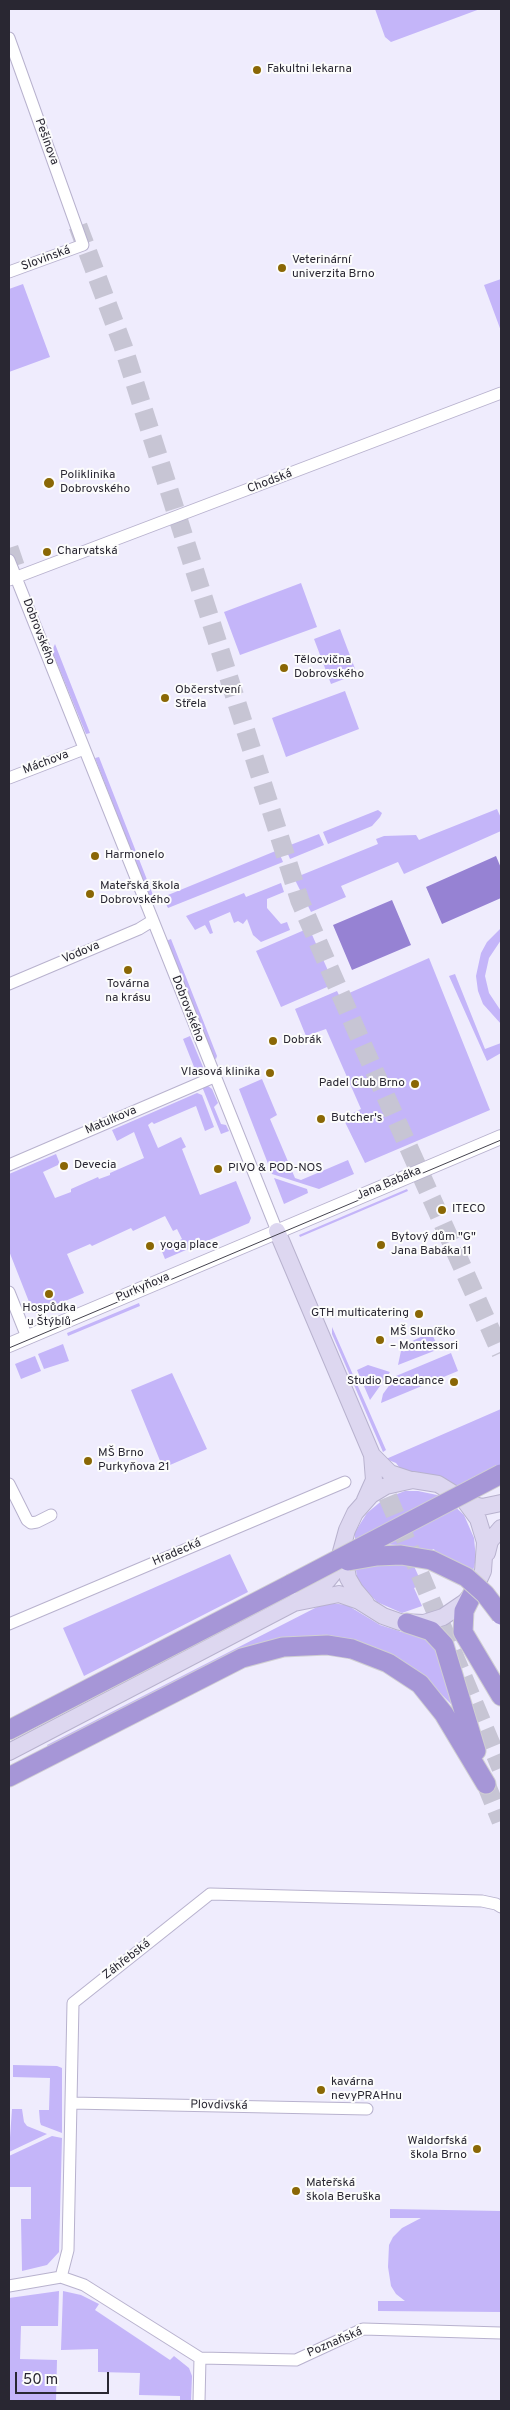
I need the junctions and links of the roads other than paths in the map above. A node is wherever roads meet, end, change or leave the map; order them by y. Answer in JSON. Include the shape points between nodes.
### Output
{"nodes":[{"id":1,"x":9,"y":38,"type":"edge"},
{"id":2,"x":83,"y":245,"type":"joint"},
{"id":3,"x":9,"y":272,"type":"edge"},
{"id":4,"x":501,"y":393,"type":"edge"},
{"id":5,"x":9,"y":560,"type":"edge"},
{"id":6,"x":13,"y":579,"type":"edge"},
{"id":7,"x":84,"y":749,"type":"junction"},
{"id":8,"x":9,"y":778,"type":"edge"},
{"id":9,"x":152,"y":921,"type":"junction"},
{"id":10,"x":9,"y":984,"type":"edge"},
{"id":11,"x":214,"y":1077,"type":"junction"},
{"id":12,"x":501,"y":1137,"type":"edge"},
{"id":13,"x":9,"y":1165,"type":"edge"},
{"id":14,"x":277,"y":1231,"type":"junction"},
{"id":15,"x":9,"y":1292,"type":"edge"},
{"id":16,"x":27,"y":1337,"type":"junction"},
{"id":17,"x":9,"y":1345,"type":"edge"},
{"id":18,"x":372,"y":1455,"type":"junction"},
{"id":19,"x":501,"y":1474,"type":"edge"},
{"id":20,"x":413,"y":1480,"type":"junction"},
{"id":21,"x":345,"y":1482,"type":"dead end"},
{"id":22,"x":9,"y":1484,"type":"edge"},
{"id":23,"x":464,"y":1500,"type":"junction"},
{"id":24,"x":501,"y":1503,"type":"edge"},
{"id":25,"x":361,"y":1504,"type":"junction"},
{"id":26,"x":51,"y":1515,"type":"dead end"},
{"id":27,"x":501,"y":1528,"type":"edge"},
{"id":28,"x":344,"y":1544,"type":"junction"},
{"id":29,"x":485,"y":1562,"type":"junction"},
{"id":30,"x":291,"y":1584,"type":"junction"},
{"id":31,"x":473,"y":1593,"type":"junction"},
{"id":32,"x":294,"y":1603,"type":"junction"},
{"id":33,"x":370,"y":1607,"type":"junction"},
{"id":34,"x":501,"y":1615,"type":"edge"},
{"id":35,"x":407,"y":1623,"type":"junction"},
{"id":36,"x":9,"y":1624,"type":"edge"},
{"id":37,"x":501,"y":1696,"type":"edge"},
{"id":38,"x":9,"y":1730,"type":"edge"},
{"id":39,"x":9,"y":1752,"type":"edge"},
{"id":40,"x":9,"y":1777,"type":"edge"},
{"id":41,"x":501,"y":1907,"type":"edge"},
{"id":42,"x":71,"y":2104,"type":"junction"},
{"id":43,"x":366,"y":2109,"type":"dead end"},
{"id":44,"x":61,"y":2277,"type":"junction"},
{"id":45,"x":9,"y":2286,"type":"edge"},
{"id":46,"x":501,"y":2333,"type":"edge"},
{"id":47,"x":200,"y":2358,"type":"junction"},
{"id":48,"x":199,"y":2401,"type":"edge"}],
"edges":[{"from":1,"to":2,"type":"street","name":"Pešinova"},
{"from":2,"to":3,"type":"street","name":"Slovinská"},
{"from":4,"to":6,"type":"street","name":"Chodská"},
{"from":5,"to":6,"type":"street","name":"Dobrovského"},
{"from":6,"to":7,"type":"street","name":"Dobrovského"},
{"from":7,"to":8,"type":"street","name":"Máchova"},
{"from":7,"to":9,"type":"street","name":"Dobrovského"},
{"from":9,"to":10,"type":"street","name":"Vodova"},
{"from":9,"to":11,"type":"street","name":"Dobrovského"},
{"from":11,"to":13,"type":"street","name":"Matulkova"},
{"from":11,"to":14,"type":"street","name":"Dobrovského"},
{"from":12,"to":14,"type":"street","name":"Jana Babáka"},
{"from":14,"to":16,"type":"street","name":"Purkyňova"},
{"from":14,"to":18,"type":"main road","name":"Dobrovského"},
{"from":15,"to":16,"type":"street"},
{"from":16,"to":17,"type":"street","name":"Purkyňova"},
{"from":18,"to":20,"type":"main road","name":"Dobrovského","via":[[390,1473]]},
{"from":18,"to":25,"type":"main road","name":"Dobrovského","via":[[374,1480]]},
{"from":19,"to":30,"type":"highway","bridge":true},
{"from":20,"to":23,"type":"main road","via":[[438,1484]]},
{"from":20,"to":25,"type":"main road","via":[[386,1486]]},
{"from":21,"to":36,"type":"street","name":"Hradecká"},
{"from":22,"to":26,"type":"street","via":[[27,1520],[37,1522]]},
{"from":23,"to":24,"type":"main road","via":[[482,1507]]},
{"from":23,"to":29,"type":"main road","via":[[482,1527]]},
{"from":25,"to":28,"type":"main road","via":[[350,1522]]},
{"from":27,"to":29,"type":"main road","via":[[490,1541]]},
{"from":28,"to":32,"type":"main road","via":[[332,1576]]},
{"from":28,"to":33,"type":"main road","via":[[348,1578]]},
{"from":29,"to":31,"type":"main road"},
{"from":30,"to":34,"type":"highway","bridge":true,"via":[[344,1562],[377,1556],[418,1557],[443,1564],[466,1577]]},
{"from":30,"to":38,"type":"highway"},
{"from":31,"to":35,"type":"main road","via":[[459,1608],[443,1617],[424,1623]]},
{"from":31,"to":37,"type":"highway","via":[[464,1611],[463,1632]]},
{"from":32,"to":33,"type":"main road","via":[[339,1594]]},
{"from":32,"to":39,"type":"main road"},
{"from":33,"to":35,"type":"main road","via":[[383,1616]]},
{"from":35,"to":40,"type":"highway","via":[[424,1627],[438,1636],[444,1645],[486,1784],[444,1714],[420,1684],[388,1663],[352,1649],[326,1645],[283,1647],[242,1658]]},
{"from":41,"to":42,"type":"street","name":"Záhřebská","via":[[482,1901],[210,1894],[73,2003]]},
{"from":42,"to":43,"type":"street","name":"Plovdivská"},
{"from":42,"to":44,"type":"street","name":"Záhřebská","via":[[68,2250]]},
{"from":44,"to":45,"type":"street"},
{"from":44,"to":47,"type":"street","via":[[84,2285]]},
{"from":46,"to":47,"type":"street","name":"Poznaňská","via":[[363,2329],[296,2360]]},
{"from":47,"to":48,"type":"street"}]}
